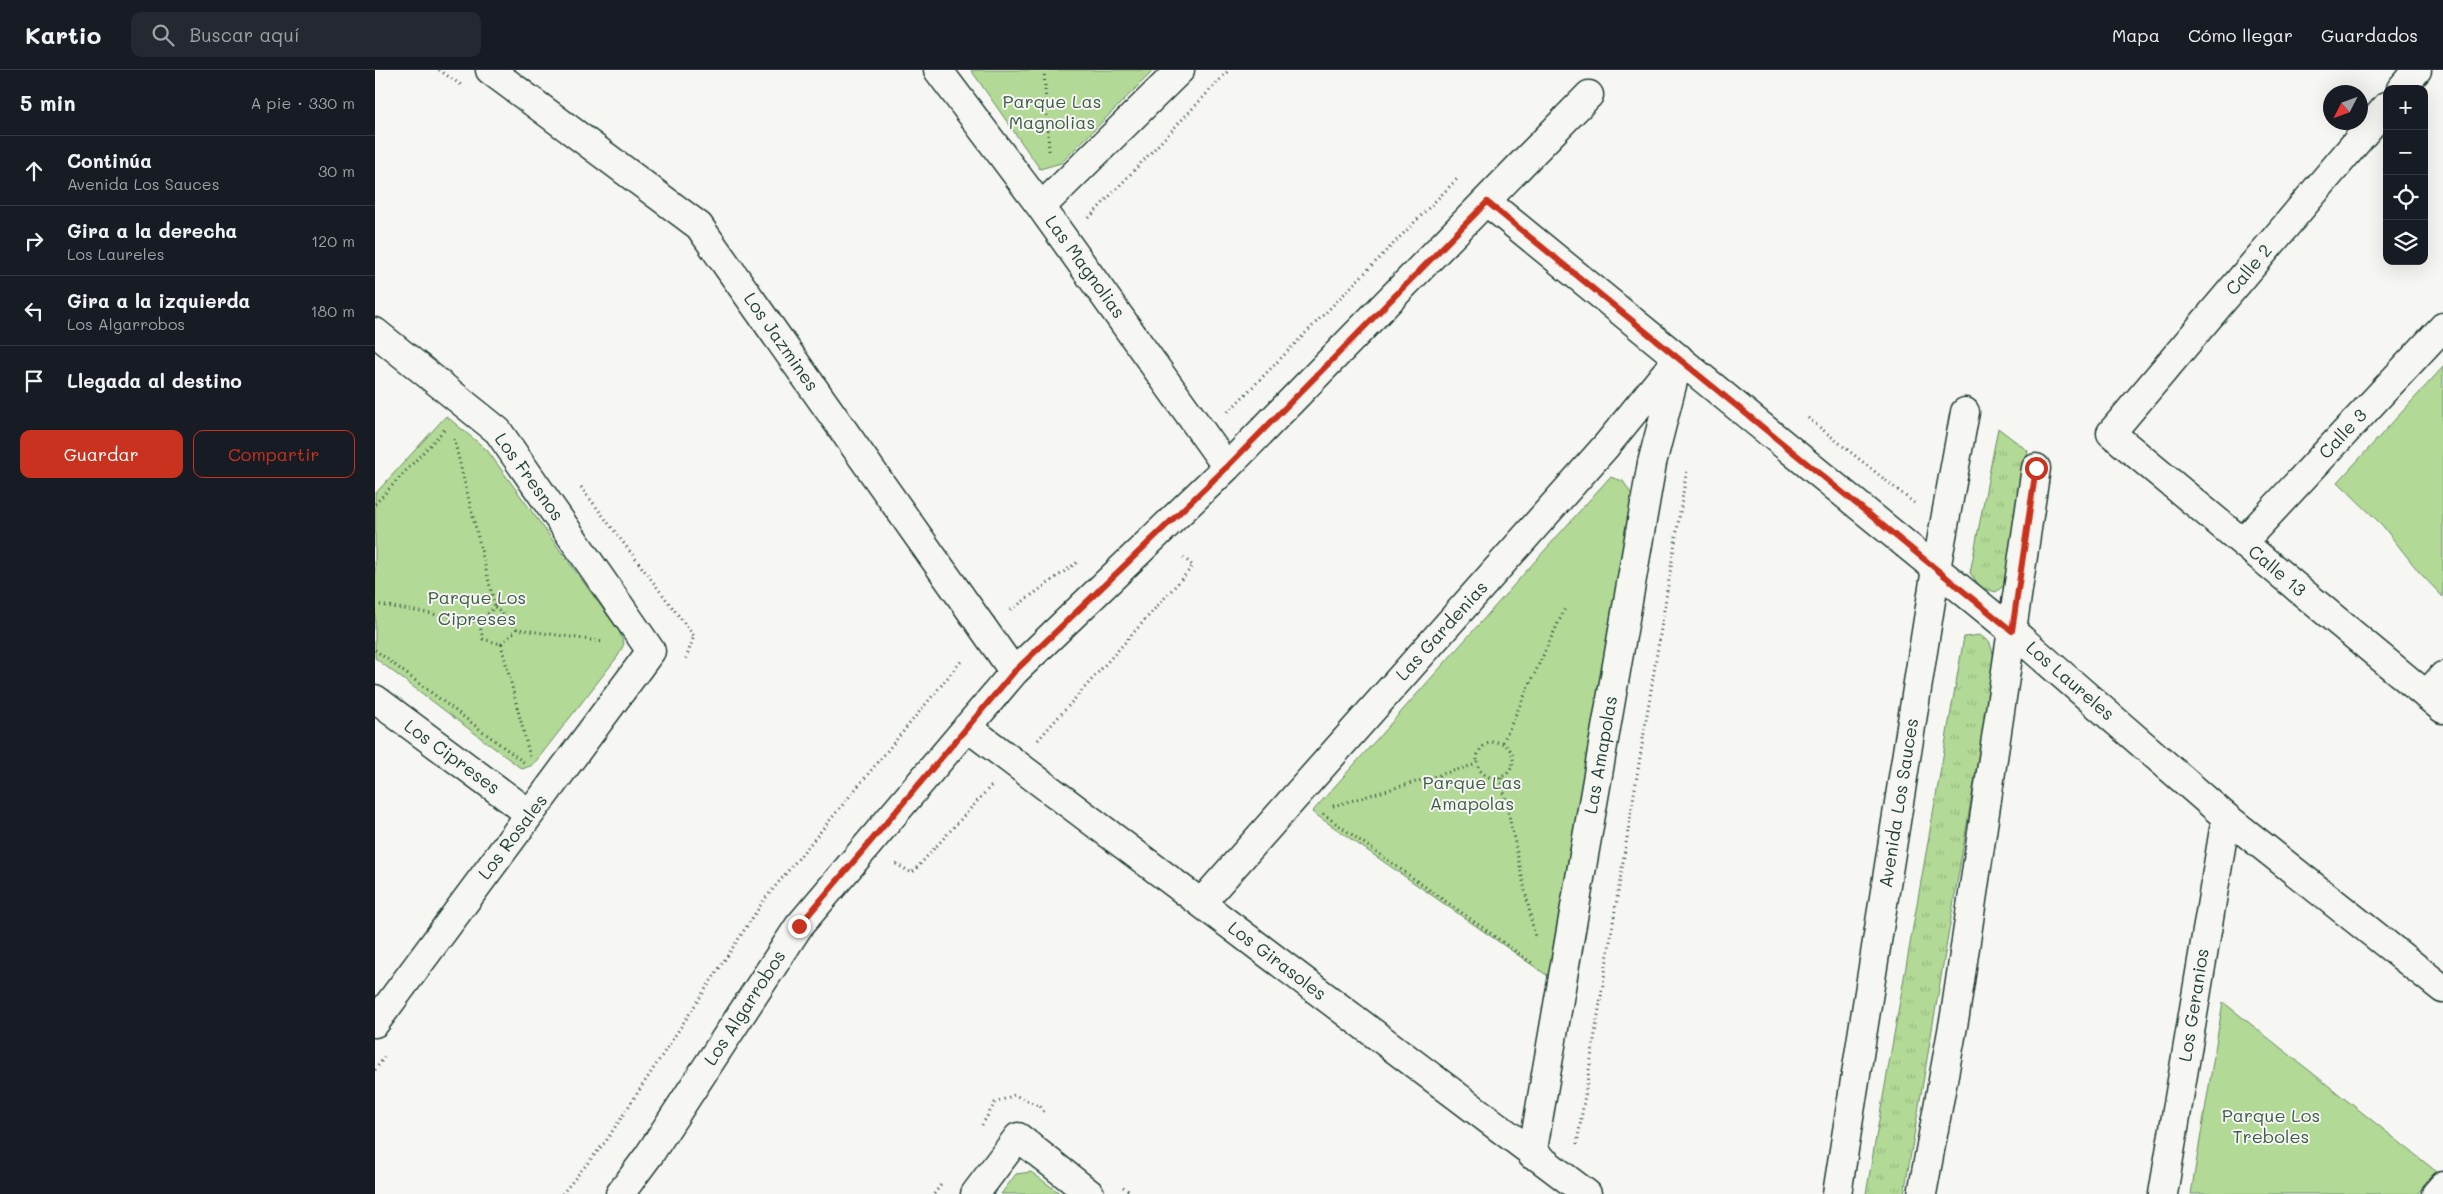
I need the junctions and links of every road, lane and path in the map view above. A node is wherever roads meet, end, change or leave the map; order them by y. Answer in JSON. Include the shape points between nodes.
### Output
{"nodes":[{"id":1,"x":439,"y":70,"type":"edge"},
{"id":2,"x":490,"y":70,"type":"edge"},
{"id":3,"x":938,"y":70,"type":"edge"},
{"id":4,"x":1044,"y":70,"type":"edge"},
{"id":5,"x":1180,"y":70,"type":"edge"},
{"id":6,"x":1229,"y":70,"type":"edge"},
{"id":7,"x":2417,"y":70,"type":"edge"},
{"id":8,"x":2404,"y":85,"type":"edge"},
{"id":9,"x":463,"y":87,"type":"dead end"},
{"id":10,"x":1589,"y":96,"type":"dead end"},
{"id":11,"x":2383,"y":111,"type":"edge"},
{"id":12,"x":1049,"y":152,"type":"dead end"},
{"id":13,"x":1460,"y":176,"type":"dead end"},
{"id":14,"x":1487,"y":202,"type":"junction"},
{"id":15,"x":1041,"y":207,"type":"junction"},
{"id":16,"x":1089,"y":219,"type":"dead end"},
{"id":17,"x":2443,"y":327,"type":"edge"},
{"id":18,"x":375,"y":332,"type":"edge"},
{"id":19,"x":1679,"y":358,"type":"junction"},
{"id":20,"x":1965,"y":412,"type":"dead end"},
{"id":21,"x":1805,"y":415,"type":"dead end"},
{"id":22,"x":1223,"y":416,"type":"dead end"},
{"id":23,"x":450,"y":424,"type":"dead end"},
{"id":24,"x":452,"y":433,"type":"dead end"},
{"id":25,"x":2111,"y":433,"type":"joint"},
{"id":26,"x":1689,"y":460,"type":"dead end"},
{"id":27,"x":1227,"y":467,"type":"junction"},
{"id":28,"x":2036,"y":468,"type":"dead end"},
{"id":29,"x":575,"y":480,"type":"dead end"},
{"id":30,"x":375,"y":504,"type":"edge"},
{"id":31,"x":1944,"y":527,"type":"junction"},
{"id":32,"x":2243,"y":542,"type":"junction"},
{"id":33,"x":1174,"y":549,"type":"dead end"},
{"id":34,"x":1936,"y":569,"type":"junction"},
{"id":35,"x":375,"y":604,"type":"edge"},
{"id":36,"x":1566,"y":606,"type":"dead end"},
{"id":37,"x":495,"y":607,"type":"junction"},
{"id":38,"x":479,"y":622,"type":"junction"},
{"id":39,"x":517,"y":629,"type":"junction"},
{"id":40,"x":2012,"y":631,"type":"junction"},
{"id":41,"x":611,"y":643,"type":"dead end"},
{"id":42,"x":501,"y":644,"type":"junction"},
{"id":43,"x":375,"y":650,"type":"edge"},
{"id":44,"x":651,"y":651,"type":"joint"},
{"id":45,"x":958,"y":652,"type":"dead end"},
{"id":46,"x":684,"y":662,"type":"dead end"},
{"id":47,"x":1014,"y":672,"type":"junction"},
{"id":48,"x":2437,"y":693,"type":"edge"},
{"id":49,"x":375,"y":700,"type":"edge"},
{"id":50,"x":967,"y":727,"type":"junction"},
{"id":51,"x":1031,"y":735,"type":"dead end"},
{"id":52,"x":1037,"y":740,"type":"junction"},
{"id":53,"x":1503,"y":742,"type":"junction"},
{"id":54,"x":1045,"y":746,"type":"dead end"},
{"id":55,"x":537,"y":755,"type":"dead end"},
{"id":56,"x":531,"y":763,"type":"junction"},
{"id":57,"x":1477,"y":764,"type":"junction"},
{"id":58,"x":1501,"y":778,"type":"junction"},
{"id":59,"x":997,"y":780,"type":"dead end"},
{"id":60,"x":530,"y":814,"type":"junction"},
{"id":61,"x":2226,"y":817,"type":"junction"},
{"id":62,"x":889,"y":860,"type":"dead end"},
{"id":63,"x":1201,"y":902,"type":"junction"},
{"id":64,"x":1536,"y":941,"type":"dead end"},
{"id":65,"x":1539,"y":968,"type":"dead end"},
{"id":66,"x":2443,"y":990,"type":"edge"},
{"id":67,"x":375,"y":1023,"type":"edge"},
{"id":68,"x":387,"y":1054,"type":"dead end"},
{"id":69,"x":375,"y":1070,"type":"edge"},
{"id":70,"x":1576,"y":1148,"type":"dead end"},
{"id":71,"x":1532,"y":1154,"type":"junction"},
{"id":72,"x":2443,"y":1186,"type":"edge"},
{"id":73,"x":562,"y":1194,"type":"edge"},
{"id":74,"x":620,"y":1194,"type":"edge"},
{"id":75,"x":975,"y":1194,"type":"edge"},
{"id":76,"x":1090,"y":1194,"type":"edge"},
{"id":77,"x":1587,"y":1194,"type":"edge"},
{"id":78,"x":1837,"y":1194,"type":"edge"},
{"id":79,"x":1922,"y":1194,"type":"edge"},
{"id":80,"x":2163,"y":1194,"type":"edge"},
{"id":81,"x":2436,"y":1194,"type":"edge"}],
"edges":[{"from":1,"to":9,"type":"path"},
{"from":2,"to":47,"type":"street","name":"Los Jazmines","via":[[699,226]]},
{"from":3,"to":15,"type":"street","name":"Las Magnolias"},
{"from":4,"to":12,"type":"path"},
{"from":5,"to":15,"type":"street"},
{"from":6,"to":16,"type":"path"},
{"from":7,"to":8,"type":"street"},
{"from":10,"to":14,"type":"street","name":"Los Algarrobos"},
{"from":11,"to":25,"type":"street","name":"Calle 2"},
{"from":13,"to":22,"type":"path"},
{"from":14,"to":19,"type":"street","name":"Los Laureles"},
{"from":14,"to":27,"type":"street","name":"Los Algarrobos"},
{"from":15,"to":27,"type":"street","name":"Las Magnolias"},
{"from":17,"to":32,"type":"street","name":"Calle 3"},
{"from":18,"to":44,"type":"street","name":"Los Fresnos","via":[[498,431]]},
{"from":19,"to":34,"type":"street","name":"Los Laureles"},
{"from":19,"to":63,"type":"street","name":"Las Gardenias","via":[[1606,446]]},
{"from":19,"to":71,"type":"street","name":"Las Amapolas","via":[[1652,463]]},
{"from":20,"to":31,"type":"street","name":"Avenida Los Sauces"},
{"from":21,"to":31,"type":"path"},
{"from":23,"to":30,"type":"path"},
{"from":24,"to":37,"type":"path"},
{"from":25,"to":32,"type":"street","name":"Calle 13"},
{"from":26,"to":70,"type":"path"},
{"from":27,"to":47,"type":"street","name":"Los Algarrobos"},
{"from":28,"to":40,"type":"street"},
{"from":29,"to":46,"type":"path","via":[[694,636]]},
{"from":31,"to":34,"type":"street","name":"Avenida Los Sauces"},
{"from":32,"to":48,"type":"street","name":"Calle 13"},
{"from":33,"to":52,"type":"path","via":[[1193,566]]},
{"from":34,"to":40,"type":"street","name":"Los Laureles"},
{"from":34,"to":78,"type":"street","name":"Avenida Los Sauces"},
{"from":35,"to":38,"type":"path"},
{"from":36,"to":53,"type":"path"},
{"from":37,"to":38,"type":"path"},
{"from":37,"to":39,"type":"path"},
{"from":38,"to":42,"type":"path","via":[[483,639]]},
{"from":39,"to":41,"type":"path"},
{"from":39,"to":42,"type":"path"},
{"from":40,"to":61,"type":"street","name":"Los Laureles"},
{"from":40,"to":79,"type":"street","via":[[1955,1015]]},
{"from":42,"to":56,"type":"path"},
{"from":43,"to":56,"type":"path","via":[[525,764]]},
{"from":44,"to":60,"type":"street","name":"Los Rosales"},
{"from":45,"to":73,"type":"path","via":[[964,660],[764,900],[606,1141]]},
{"from":47,"to":50,"type":"street","name":"Los Algarrobos"},
{"from":49,"to":60,"type":"street","name":"Los Cipreses"},
{"from":50,"to":63,"type":"street","name":"Los Girasoles"},
{"from":50,"to":74,"type":"street","name":"Los Algarrobos","via":[[799,926],[649,1156]]},
{"from":51,"to":52,"type":"path"},
{"from":52,"to":54,"type":"path"},
{"from":53,"to":57,"type":"path","via":[[1483,745]]},
{"from":53,"to":58,"type":"path","via":[[1514,756],[1514,765]]},
{"from":55,"to":56,"type":"path"},
{"from":57,"to":58,"type":"path","via":[[1482,773],[1491,778]]},
{"from":57,"to":65,"type":"path","via":[[1318,810]]},
{"from":58,"to":64,"type":"path"},
{"from":59,"to":62,"type":"path","via":[[912,873]]},
{"from":60,"to":67,"type":"street","name":"Los Rosales"},
{"from":61,"to":66,"type":"street","name":"Los Laureles"},
{"from":61,"to":80,"type":"street","name":"Los Geranios"},
{"from":63,"to":71,"type":"street","name":"Los Girasoles"},
{"from":68,"to":69,"type":"path"},
{"from":71,"to":77,"type":"street","name":"Los Girasoles"},
{"from":72,"to":81,"type":"street"},
{"from":75,"to":76,"type":"street","via":[[1018,1137]]}]}
